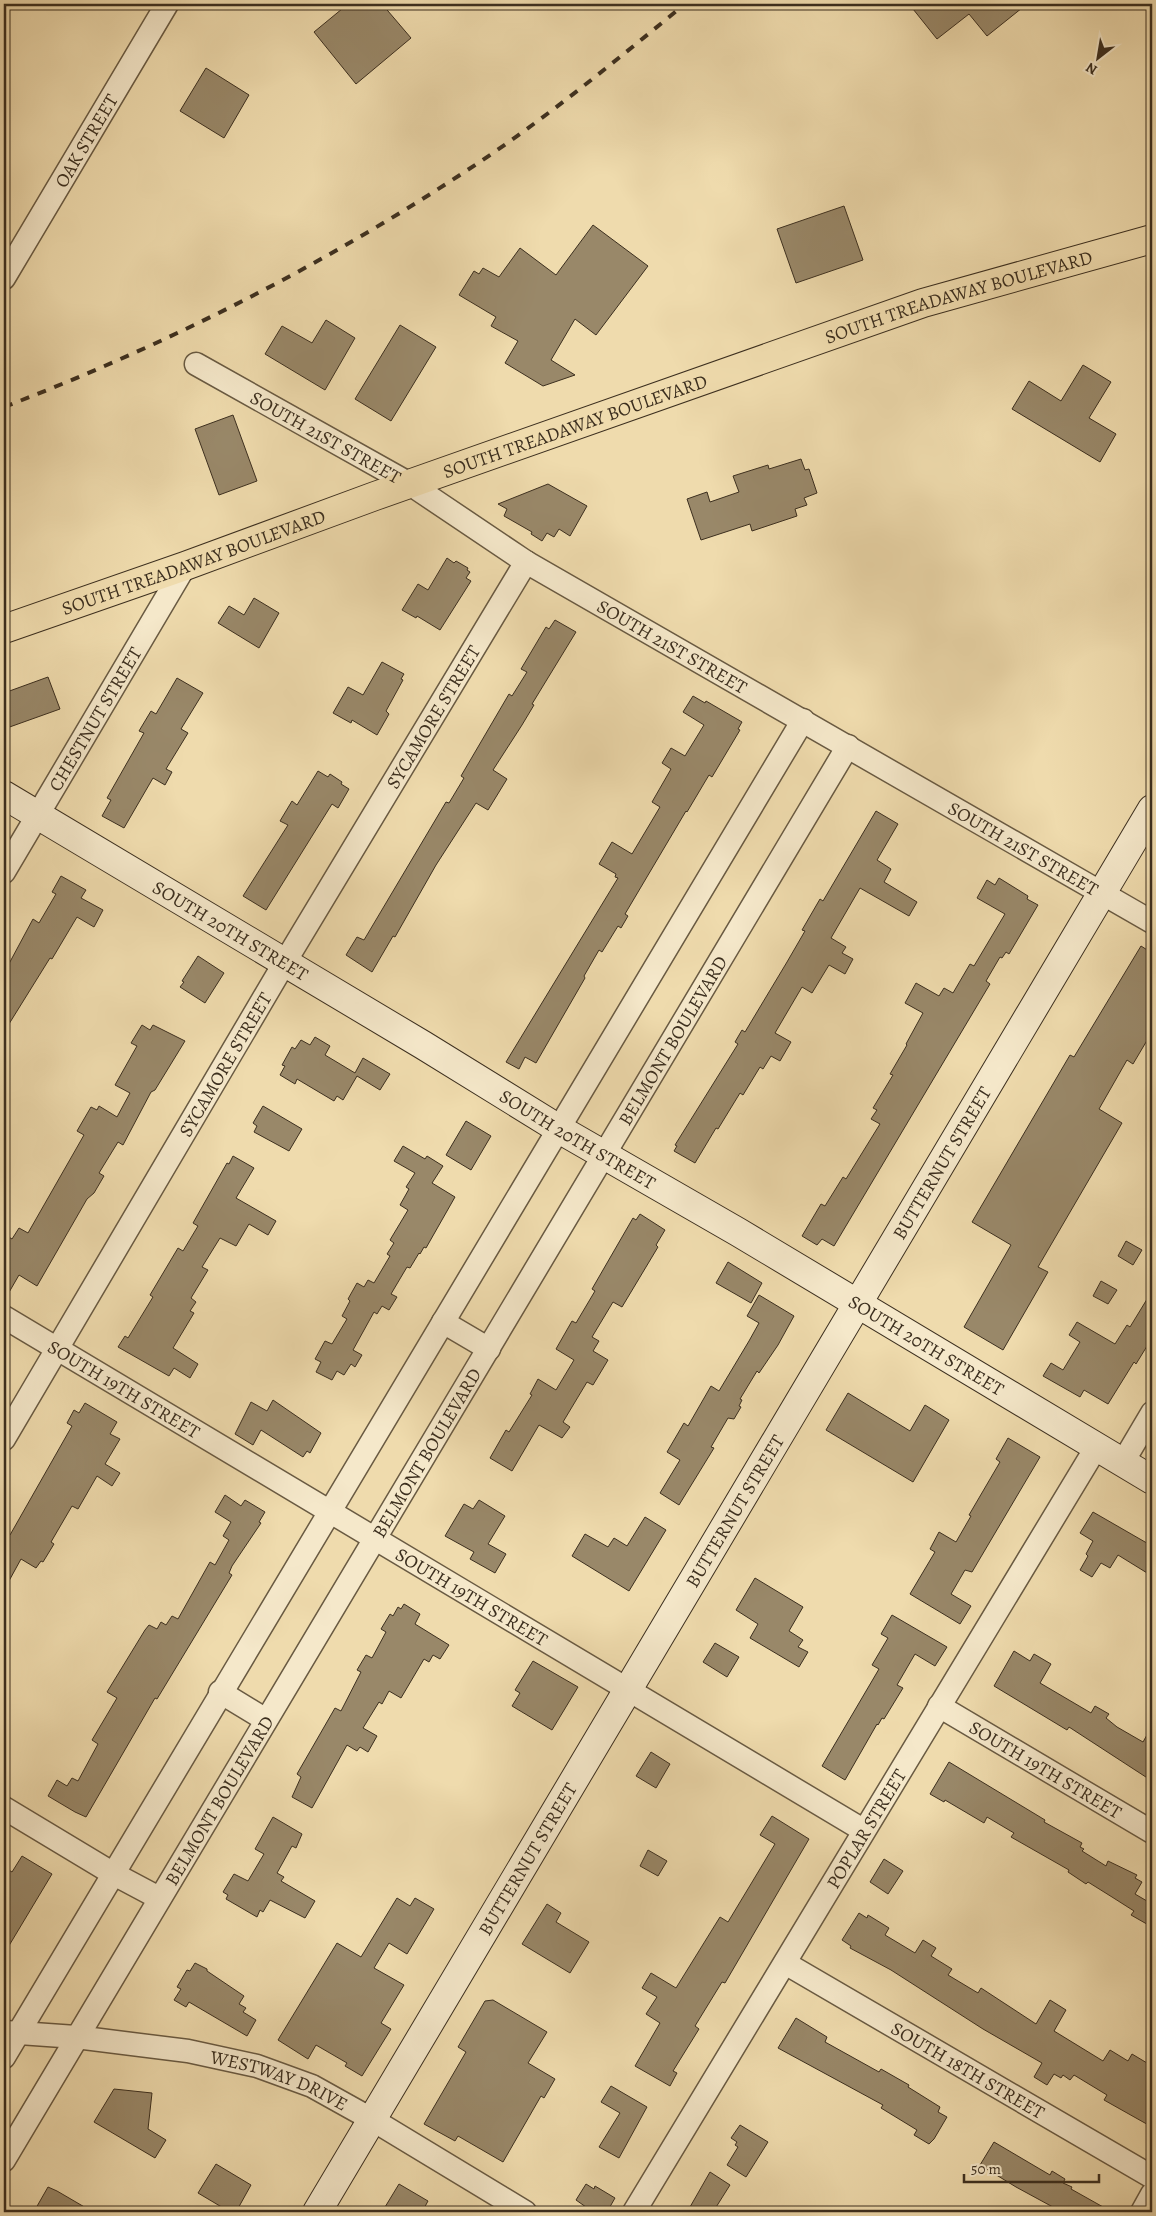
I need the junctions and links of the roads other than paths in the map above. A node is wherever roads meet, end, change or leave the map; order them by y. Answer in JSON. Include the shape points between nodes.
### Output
{"nodes":[{"id":1,"x":168,"y":4,"type":"edge"},
{"id":2,"x":1152,"y":239,"type":"edge"},
{"id":3,"x":4,"y":278,"type":"edge"},
{"id":4,"x":196,"y":364,"type":"dead end"},
{"id":5,"x":410,"y":484,"type":"junction"},
{"id":6,"x":526,"y":562,"type":"junction"},
{"id":7,"x":186,"y":566,"type":"junction"},
{"id":8,"x":4,"y":629,"type":"edge"},
{"id":9,"x":803,"y":720,"type":"junction"},
{"id":10,"x":848,"y":746,"type":"junction"},
{"id":11,"x":4,"y":795,"type":"edge"},
{"id":12,"x":1152,"y":809,"type":"edge"},
{"id":13,"x":38,"y":815,"type":"junction"},
{"id":14,"x":4,"y":872,"type":"edge"},
{"id":15,"x":1102,"y":893,"type":"junction"},
{"id":16,"x":1152,"y":922,"type":"edge"},
{"id":17,"x":285,"y":962,"type":"junction"},
{"id":18,"x":559,"y":1129,"type":"junction"},
{"id":19,"x":604,"y":1155,"type":"junction"},
{"id":20,"x":859,"y":1304,"type":"junction"},
{"id":21,"x":4,"y":1317,"type":"edge"},
{"id":22,"x":443,"y":1322,"type":"junction"},
{"id":23,"x":58,"y":1349,"type":"junction"},
{"id":24,"x":489,"y":1349,"type":"junction"},
{"id":25,"x":1152,"y":1413,"type":"edge"},
{"id":26,"x":4,"y":1439,"type":"edge"},
{"id":27,"x":1097,"y":1446,"type":"junction"},
{"id":28,"x":1123,"y":1462,"type":"junction"},
{"id":29,"x":1152,"y":1480,"type":"edge"},
{"id":30,"x":329,"y":1511,"type":"junction"},
{"id":31,"x":376,"y":1539,"type":"junction"},
{"id":32,"x":628,"y":1690,"type":"junction"},
{"id":33,"x":220,"y":1692,"type":"junction"},
{"id":34,"x":939,"y":1706,"type":"junction"},
{"id":35,"x":266,"y":1720,"type":"junction"},
{"id":36,"x":4,"y":1808,"type":"edge"},
{"id":37,"x":863,"y":1830,"type":"junction"},
{"id":38,"x":1152,"y":1832,"type":"edge"},
{"id":39,"x":112,"y":1873,"type":"junction"},
{"id":40,"x":159,"y":1898,"type":"junction"},
{"id":41,"x":786,"y":1963,"type":"junction"},
{"id":42,"x":11,"y":2032,"type":"edge"},
{"id":43,"x":76,"y":2037,"type":"junction"},
{"id":44,"x":4,"y":2057,"type":"edge"},
{"id":45,"x":373,"y":2120,"type":"junction"},
{"id":46,"x":4,"y":2160,"type":"edge"},
{"id":47,"x":1152,"y":2177,"type":"edge"},
{"id":48,"x":1152,"y":2194,"type":"edge"},
{"id":49,"x":317,"y":2212,"type":"edge"},
{"id":50,"x":526,"y":2212,"type":"edge"},
{"id":51,"x":634,"y":2212,"type":"edge"},
{"id":52,"x":1142,"y":2212,"type":"edge"}],
"edges":[{"from":1,"to":3,"type":"street","name":"OAK STREET"},
{"from":2,"to":5,"type":"main road","name":"SOUTH TREADAWAY BOULEVARD","via":[[927,302]]},
{"from":4,"to":5,"type":"street","name":"SOUTH 21ST STREET"},
{"from":5,"to":6,"type":"street","name":"SOUTH 21ST STREET"},
{"from":5,"to":7,"type":"main road","name":"SOUTH TREADAWAY BOULEVARD"},
{"from":6,"to":9,"type":"street","name":"SOUTH 21ST STREET"},
{"from":6,"to":17,"type":"street","name":"SYCAMORE STREET"},
{"from":7,"to":8,"type":"main road","name":"SOUTH TREADAWAY BOULEVARD"},
{"from":7,"to":13,"type":"street","name":"CHESTNUT STREET"},
{"from":9,"to":10,"type":"street","name":"SOUTH 21ST STREET"},
{"from":9,"to":18,"type":"street"},
{"from":10,"to":15,"type":"street","name":"SOUTH 21ST STREET"},
{"from":10,"to":19,"type":"street","name":"BELMONT BOULEVARD"},
{"from":11,"to":13,"type":"street","name":"SOUTH 20TH STREET"},
{"from":12,"to":15,"type":"street","name":"BUTTERNUT STREET"},
{"from":13,"to":14,"type":"street","name":"CHESTNUT STREET"},
{"from":13,"to":17,"type":"street","name":"SOUTH 20TH STREET"},
{"from":15,"to":16,"type":"street","name":"SOUTH 21ST STREET"},
{"from":15,"to":20,"type":"street","name":"BUTTERNUT STREET"},
{"from":17,"to":18,"type":"street","name":"SOUTH 20TH STREET"},
{"from":17,"to":23,"type":"street","name":"SYCAMORE STREET"},
{"from":18,"to":19,"type":"street","name":"SOUTH 20TH STREET"},
{"from":18,"to":22,"type":"street"},
{"from":19,"to":20,"type":"street","name":"SOUTH 20TH STREET"},
{"from":19,"to":24,"type":"street","name":"BELMONT BOULEVARD"},
{"from":20,"to":27,"type":"street","name":"SOUTH 20TH STREET"},
{"from":20,"to":32,"type":"street","name":"BUTTERNUT STREET"},
{"from":21,"to":23,"type":"street","name":"SOUTH 19TH STREET"},
{"from":22,"to":24,"type":"street"},
{"from":22,"to":30,"type":"street"},
{"from":23,"to":26,"type":"street","name":"SYCAMORE STREET"},
{"from":23,"to":30,"type":"street","name":"SOUTH 19TH STREET"},
{"from":24,"to":31,"type":"street","name":"BELMONT BOULEVARD"},
{"from":25,"to":28,"type":"street"},
{"from":27,"to":28,"type":"street","name":"SOUTH 20TH STREET"},
{"from":27,"to":34,"type":"street","name":"POPLAR STREET"},
{"from":28,"to":29,"type":"street","name":"SOUTH 20TH STREET"},
{"from":30,"to":31,"type":"street","name":"SOUTH 19TH STREET"},
{"from":30,"to":33,"type":"street"},
{"from":31,"to":32,"type":"street","name":"SOUTH 19TH STREET"},
{"from":31,"to":35,"type":"street","name":"BELMONT BOULEVARD"},
{"from":32,"to":37,"type":"street","name":"SOUTH 19TH STREET"},
{"from":32,"to":45,"type":"street","name":"BUTTERNUT STREET"},
{"from":33,"to":35,"type":"street"},
{"from":33,"to":39,"type":"street"},
{"from":34,"to":37,"type":"street","name":"POPLAR STREET"},
{"from":34,"to":38,"type":"street","name":"SOUTH 19TH STREET"},
{"from":35,"to":40,"type":"street","name":"BELMONT BOULEVARD"},
{"from":36,"to":39,"type":"street"},
{"from":37,"to":41,"type":"street","name":"POPLAR STREET"},
{"from":39,"to":40,"type":"street"},
{"from":39,"to":42,"type":"street"},
{"from":40,"to":43,"type":"street","name":"BELMONT BOULEVARD"},
{"from":41,"to":47,"type":"street","name":"SOUTH 18TH STREET"},
{"from":41,"to":51,"type":"street","name":"POPLAR STREET"},
{"from":42,"to":43,"type":"street","name":"WESTWAY DRIVE"},
{"from":42,"to":44,"type":"street"},
{"from":43,"to":45,"type":"street","name":"WESTWAY DRIVE","via":[[188,2051],[257,2066],[312,2086]]},
{"from":43,"to":46,"type":"street","name":"BELMONT BOULEVARD"},
{"from":45,"to":49,"type":"street","name":"BUTTERNUT STREET"},
{"from":45,"to":50,"type":"street","name":"WESTWAY DRIVE"},
{"from":48,"to":52,"type":"street"}]}
